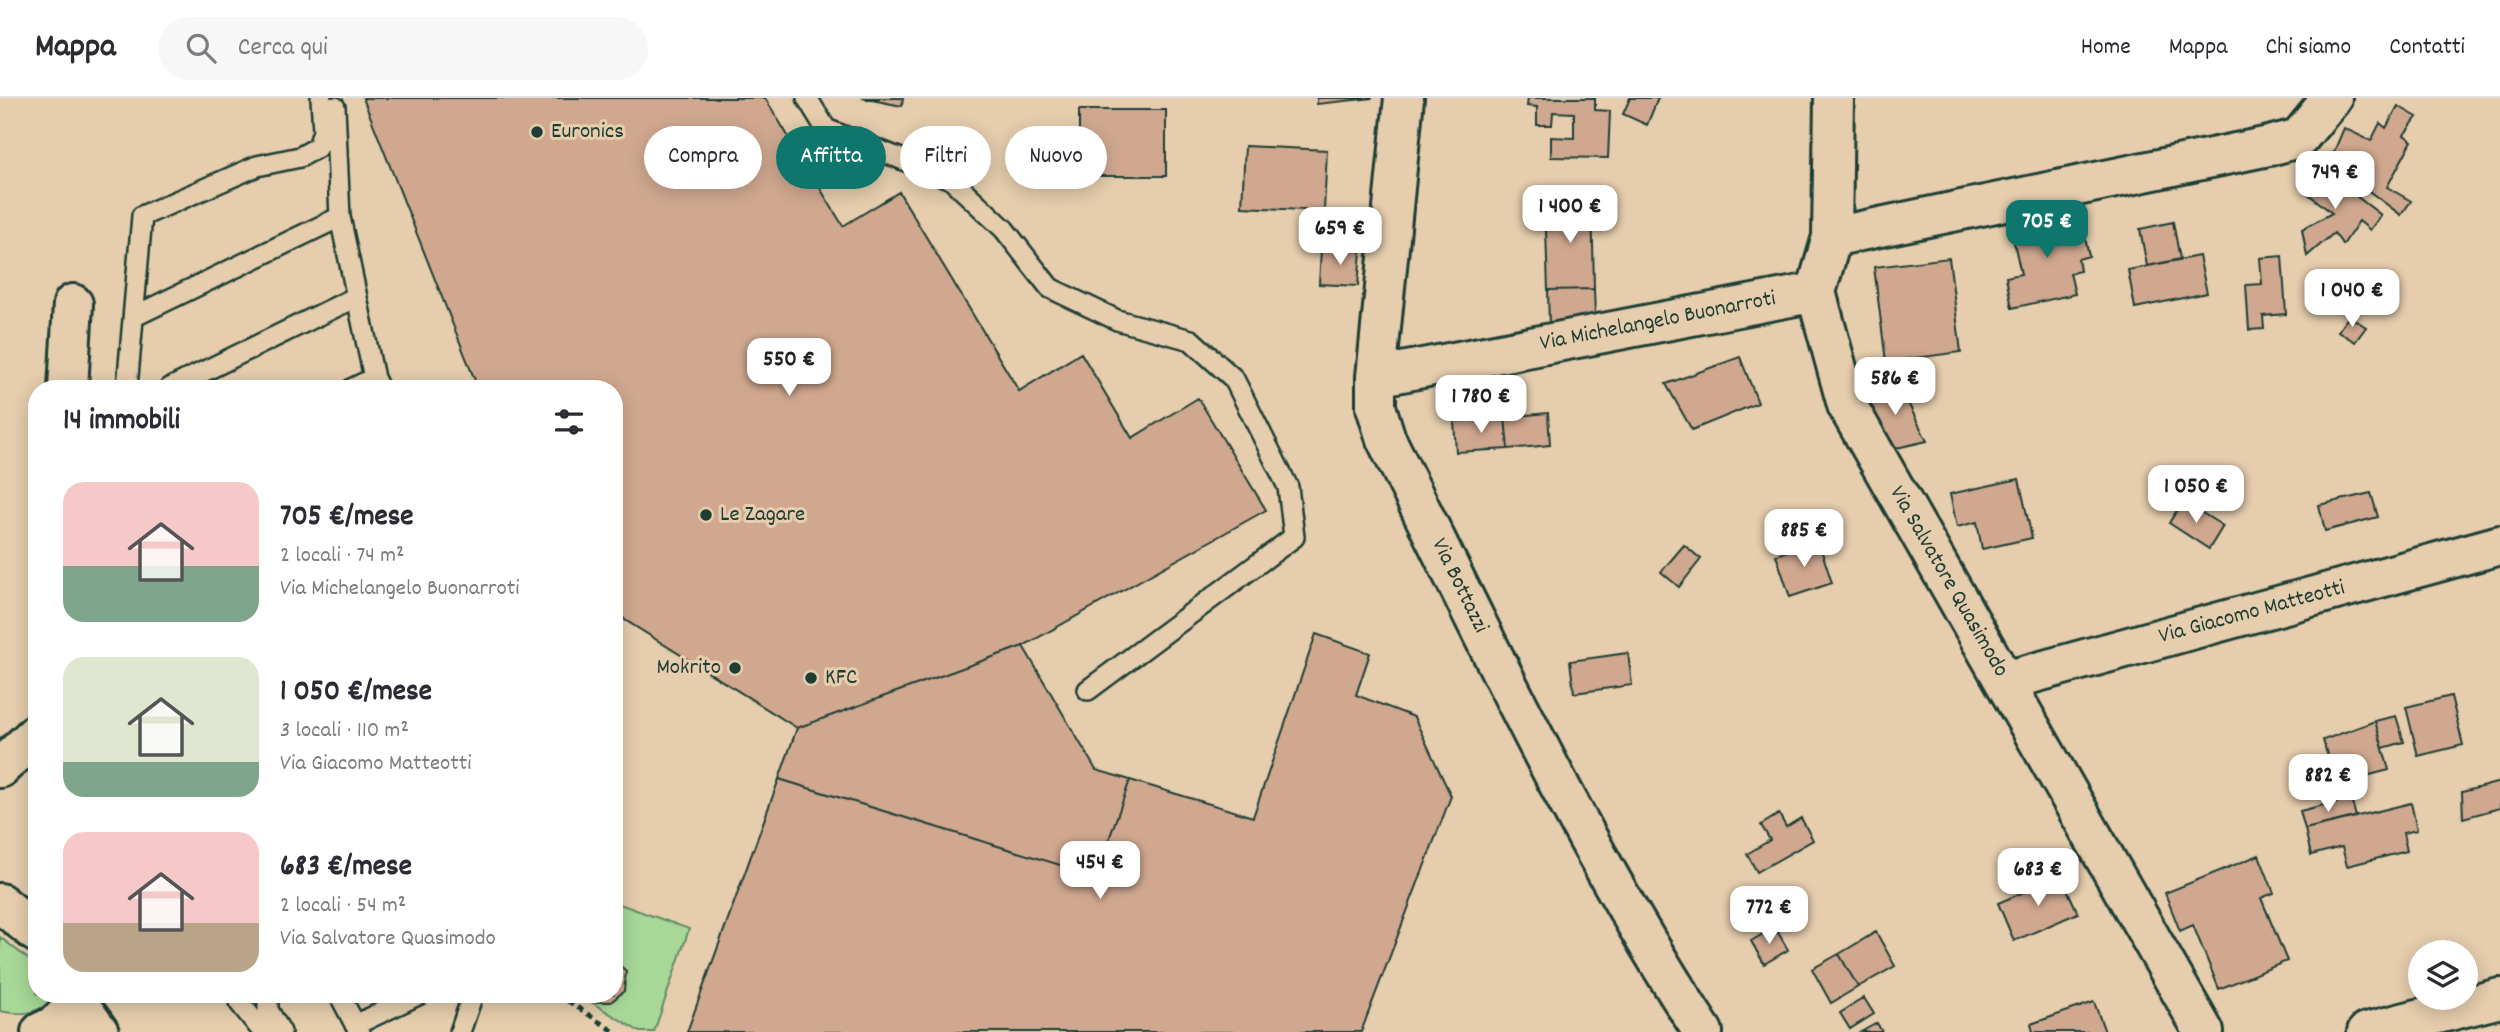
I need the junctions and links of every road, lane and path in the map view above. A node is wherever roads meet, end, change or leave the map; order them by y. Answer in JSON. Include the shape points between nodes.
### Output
{"nodes":[{"id":1,"x":321,"y":98,"type":"edge"},
{"id":2,"x":334,"y":98,"type":"edge"},
{"id":3,"x":807,"y":98,"type":"edge"},
{"id":4,"x":1404,"y":98,"type":"edge"},
{"id":5,"x":1834,"y":98,"type":"edge"},
{"id":6,"x":2332,"y":98,"type":"edge"},
{"id":7,"x":340,"y":217,"type":"junction"},
{"id":8,"x":1832,"y":237,"type":"junction"},
{"id":9,"x":1816,"y":292,"type":"junction"},
{"id":10,"x":356,"y":298,"type":"junction"},
{"id":11,"x":73,"y":304,"type":"dead end"},
{"id":12,"x":135,"y":316,"type":"junction"},
{"id":13,"x":1376,"y":377,"type":"junction"},
{"id":14,"x":68,"y":380,"type":"edge"},
{"id":15,"x":128,"y":380,"type":"edge"},
{"id":16,"x":187,"y":380,"type":"edge"},
{"id":17,"x":376,"y":380,"type":"edge"},
{"id":18,"x":2500,"y":545,"type":"edge"},
{"id":19,"x":2005,"y":681,"type":"junction"},
{"id":20,"x":1088,"y":690,"type":"dead end"},
{"id":21,"x":28,"y":742,"type":"edge"},
{"id":22,"x":0,"y":768,"type":"edge"},
{"id":23,"x":2500,"y":998,"type":"edge"},
{"id":24,"x":72,"y":1003,"type":"edge"},
{"id":25,"x":79,"y":1003,"type":"edge"},
{"id":26,"x":238,"y":1003,"type":"edge"},
{"id":27,"x":267,"y":1003,"type":"edge"},
{"id":28,"x":344,"y":1003,"type":"edge"},
{"id":29,"x":404,"y":1003,"type":"edge"},
{"id":30,"x":469,"y":1003,"type":"edge"},
{"id":31,"x":571,"y":1003,"type":"edge"},
{"id":32,"x":357,"y":1029,"type":"edge"},
{"id":33,"x":41,"y":1032,"type":"edge"},
{"id":34,"x":99,"y":1032,"type":"edge"},
{"id":35,"x":262,"y":1032,"type":"edge"},
{"id":36,"x":281,"y":1032,"type":"edge"},
{"id":37,"x":460,"y":1032,"type":"edge"},
{"id":38,"x":615,"y":1032,"type":"edge"},
{"id":39,"x":1703,"y":1032,"type":"edge"},
{"id":40,"x":2204,"y":1032,"type":"edge"},
{"id":41,"x":2367,"y":1032,"type":"edge"}],
"edges":[{"from":1,"to":12,"type":"lane","via":[[323,131],[317,148],[300,157],[257,166],[142,216]]},
{"from":2,"to":7,"type":"lane"},
{"from":3,"to":20,"type":"lane","via":[[827,129],[951,179],[1004,229],[1050,288],[1117,320],[1191,340],[1234,379],[1288,487],[1294,537]]},
{"from":4,"to":13,"type":"street","name":"Via Bottazzi"},
{"from":5,"to":8,"type":"street"},
{"from":6,"to":8,"type":"street","via":[[2299,138]]},
{"from":7,"to":10,"type":"lane"},
{"from":7,"to":12,"type":"lane"},
{"from":8,"to":9,"type":"street"},
{"from":9,"to":13,"type":"street","name":"Via Michelangelo Buonarroti"},
{"from":9,"to":19,"type":"street","name":"Via Salvatore Quasimodo","via":[[1847,405]]},
{"from":10,"to":16,"type":"lane"},
{"from":10,"to":17,"type":"lane"},
{"from":11,"to":14,"type":"street"},
{"from":12,"to":15,"type":"lane"},
{"from":13,"to":39,"type":"street","name":"Via Bottazzi","via":[[1376,407],[1386,439],[1564,799],[1649,950]]},
{"from":18,"to":19,"type":"street","name":"Via Giacomo Matteotti"},
{"from":19,"to":40,"type":"street","name":"Via Salvatore Quasimodo"},
{"from":21,"to":22,"type":"street"},
{"from":23,"to":41,"type":"street"},
{"from":24,"to":33,"type":"street","via":[[60,1024]]},
{"from":25,"to":34,"type":"street"},
{"from":26,"to":35,"type":"lane"},
{"from":27,"to":36,"type":"lane"},
{"from":28,"to":32,"type":"lane"},
{"from":29,"to":32,"type":"lane"},
{"from":30,"to":37,"type":"lane"},
{"from":31,"to":38,"type":"path"}]}
